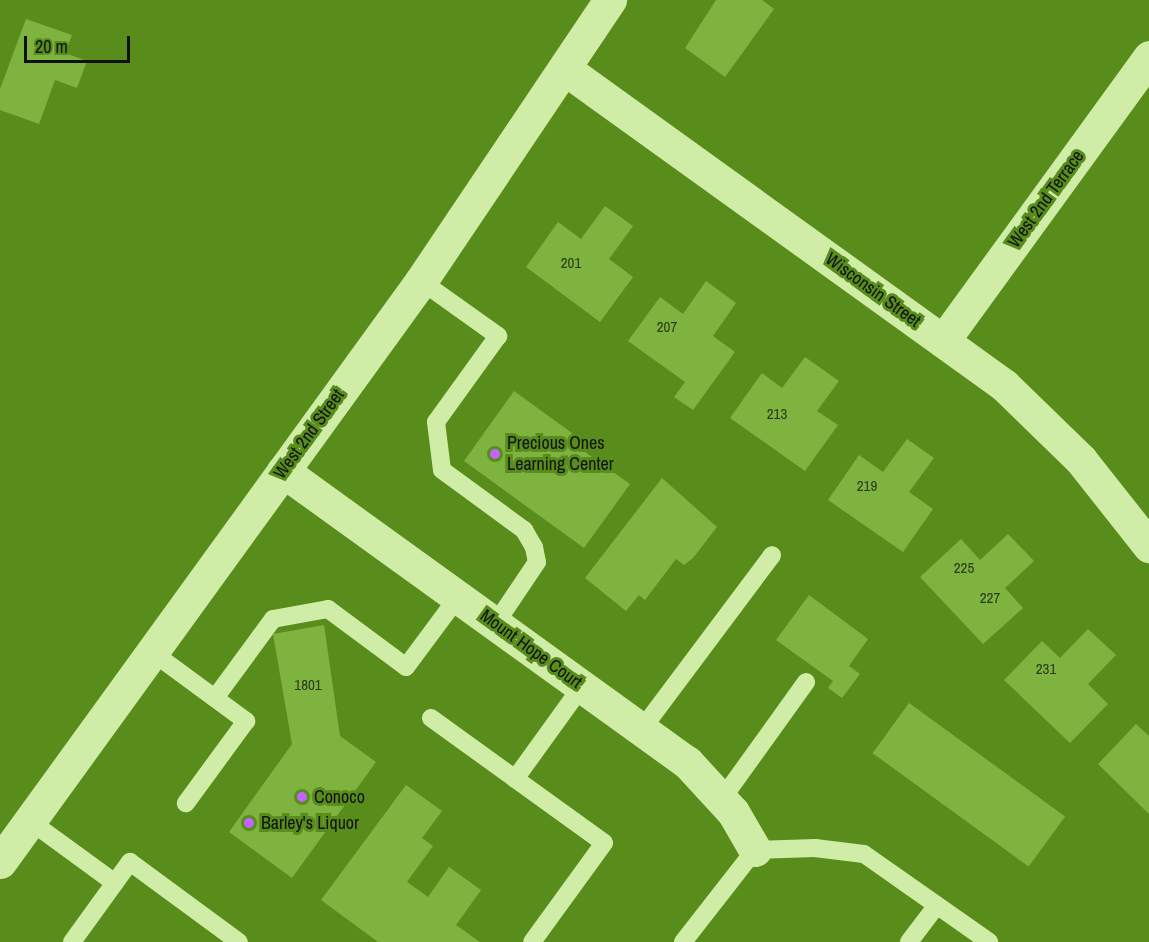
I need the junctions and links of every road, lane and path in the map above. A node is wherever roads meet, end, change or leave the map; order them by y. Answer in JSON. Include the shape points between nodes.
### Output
{"nodes":[{"id":1,"x":610,"y":0,"type":"edge"},
{"id":2,"x":1149,"y":57,"type":"edge"},
{"id":3,"x":565,"y":69,"type":"junction"},
{"id":4,"x":421,"y":281,"type":"junction"},
{"id":5,"x":944,"y":341,"type":"junction"},
{"id":6,"x":283,"y":471,"type":"junction"},
{"id":7,"x":1149,"y":546,"type":"edge"},
{"id":8,"x":772,"y":555,"type":"dead end"},
{"id":9,"x":458,"y":597,"type":"junction"},
{"id":10,"x":496,"y":624,"type":"junction"},
{"id":11,"x":152,"y":652,"type":"junction"},
{"id":12,"x":806,"y":682,"type":"dead end"},
{"id":13,"x":582,"y":686,"type":"junction"},
{"id":14,"x":215,"y":698,"type":"junction"},
{"id":15,"x":431,"y":718,"type":"dead end"},
{"id":16,"x":642,"y":729,"type":"junction"},
{"id":17,"x":515,"y":778,"type":"junction"},
{"id":18,"x":722,"y":799,"type":"junction"},
{"id":19,"x":186,"y":803,"type":"dead end"},
{"id":20,"x":30,"y":821,"type":"junction"},
{"id":21,"x":755,"y":850,"type":"junction"},
{"id":22,"x":0,"y":862,"type":"edge"},
{"id":23,"x":115,"y":882,"type":"junction"},
{"id":24,"x":937,"y":905,"type":"junction"},
{"id":25,"x":72,"y":942,"type":"edge"},
{"id":26,"x":239,"y":942,"type":"edge"},
{"id":27,"x":532,"y":942,"type":"edge"},
{"id":28,"x":682,"y":942,"type":"edge"},
{"id":29,"x":909,"y":942,"type":"edge"},
{"id":30,"x":989,"y":942,"type":"edge"}],
"edges":[{"from":1,"to":3,"type":"street","name":"West 2nd Street"},
{"from":2,"to":5,"type":"street","name":"West 2nd Terrace"},
{"from":3,"to":4,"type":"street","name":"West 2nd Street"},
{"from":3,"to":5,"type":"street","name":"Wisconsin Street"},
{"from":4,"to":6,"type":"street","name":"West 2nd Street"},
{"from":4,"to":10,"type":"lane","via":[[498,336],[436,422],[442,470],[524,530],[534,547],[537,562]]},
{"from":5,"to":7,"type":"street","name":"Wisconsin Street","via":[[1046,423]]},
{"from":6,"to":9,"type":"street","name":"Mount Hope Court"},
{"from":6,"to":11,"type":"street","name":"West 2nd Street"},
{"from":8,"to":16,"type":"lane"},
{"from":9,"to":10,"type":"street","name":"Mount Hope Court"},
{"from":9,"to":14,"type":"lane","via":[[406,666],[328,609],[273,619]]},
{"from":10,"to":13,"type":"street","name":"Mount Hope Court"},
{"from":11,"to":14,"type":"lane"},
{"from":11,"to":20,"type":"street","name":"West 2nd Street"},
{"from":12,"to":18,"type":"lane"},
{"from":13,"to":16,"type":"street","name":"Mount Hope Court"},
{"from":13,"to":17,"type":"lane"},
{"from":14,"to":19,"type":"lane","via":[[246,721]]},
{"from":15,"to":17,"type":"lane"},
{"from":16,"to":18,"type":"street","name":"Mount Hope Court","via":[[687,762]]},
{"from":17,"to":27,"type":"lane","via":[[604,843]]},
{"from":18,"to":21,"type":"street","name":"Mount Hope Court"},
{"from":20,"to":22,"type":"street","name":"West 2nd Street"},
{"from":20,"to":23,"type":"lane"},
{"from":21,"to":24,"type":"lane","via":[[864,854]]},
{"from":21,"to":28,"type":"lane"},
{"from":23,"to":25,"type":"lane"},
{"from":23,"to":26,"type":"lane","via":[[130,862]]},
{"from":24,"to":29,"type":"lane"},
{"from":24,"to":30,"type":"lane"}]}
